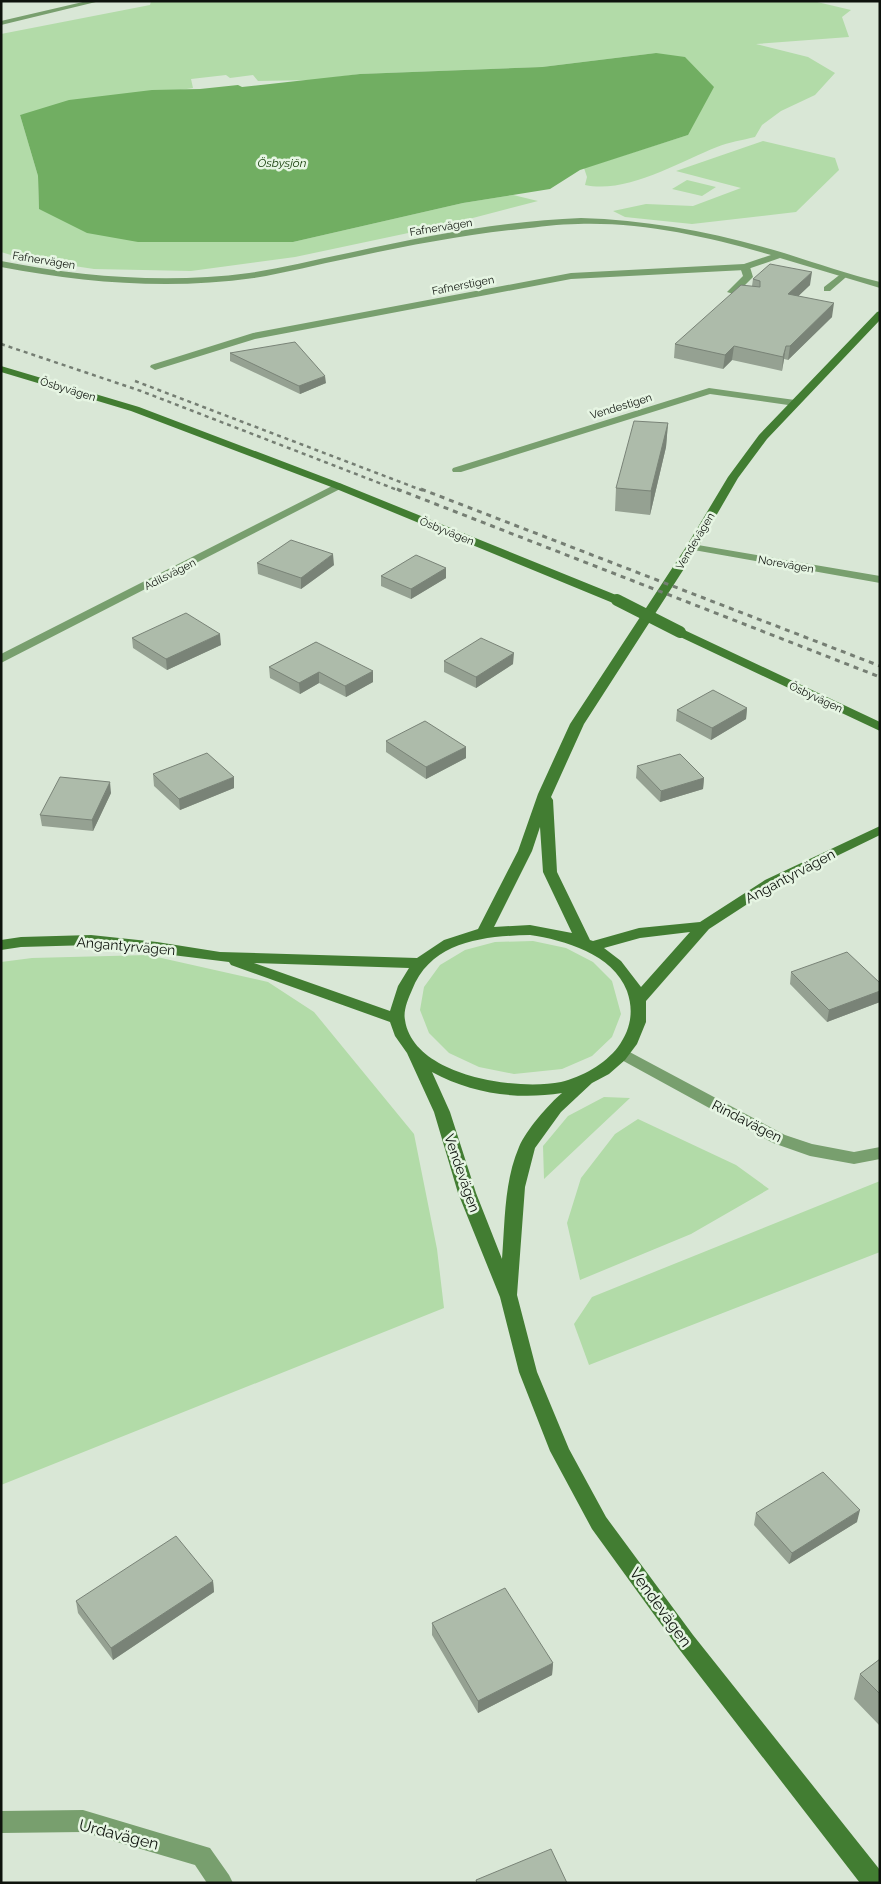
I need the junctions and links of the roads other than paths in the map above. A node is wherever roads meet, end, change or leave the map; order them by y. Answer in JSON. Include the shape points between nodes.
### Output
{"nodes":[{"id":1,"x":96,"y":1,"type":"edge"},
{"id":2,"x":1,"y":23,"type":"edge"},
{"id":3,"x":779,"y":255,"type":"junction"},
{"id":4,"x":1,"y":264,"type":"edge"},
{"id":5,"x":745,"y":267,"type":"junction"},
{"id":6,"x":842,"y":276,"type":"junction"},
{"id":7,"x":880,"y":285,"type":"edge"},
{"id":8,"x":827,"y":288,"type":"dead end"},
{"id":9,"x":754,"y":297,"type":"edge"},
{"id":10,"x":880,"y":314,"type":"edge"},
{"id":11,"x":155,"y":367,"type":"dead end"},
{"id":12,"x":1,"y":369,"type":"edge"},
{"id":13,"x":795,"y":403,"type":"junction"},
{"id":14,"x":457,"y":470,"type":"dead end"},
{"id":15,"x":338,"y":486,"type":"junction"},
{"id":16,"x":692,"y":547,"type":"junction"},
{"id":17,"x":880,"y":580,"type":"edge"},
{"id":18,"x":1,"y":659,"type":"edge"},
{"id":19,"x":880,"y":727,"type":"edge"},
{"id":20,"x":545,"y":794,"type":"junction"},
{"id":21,"x":880,"y":830,"type":"edge"},
{"id":22,"x":704,"y":926,"type":"junction"},
{"id":23,"x":484,"y":932,"type":"junction"},
{"id":24,"x":1,"y":945,"type":"edge"},
{"id":25,"x":587,"y":946,"type":"junction"},
{"id":26,"x":220,"y":957,"type":"junction"},
{"id":27,"x":419,"y":963,"type":"junction"},
{"id":28,"x":639,"y":999,"type":"junction"},
{"id":29,"x":396,"y":1019,"type":"junction"},
{"id":30,"x":414,"y":1050,"type":"junction"},
{"id":31,"x":624,"y":1054,"type":"junction"},
{"id":32,"x":594,"y":1075,"type":"junction"},
{"id":33,"x":880,"y":1153,"type":"edge"},
{"id":34,"x":509,"y":1297,"type":"junction"},
{"id":35,"x":1,"y":1822,"type":"edge"},
{"id":36,"x":221,"y":1883,"type":"edge"},
{"id":37,"x":875,"y":1883,"type":"edge"}],
"edges":[{"from":1,"to":2,"type":"street"},
{"from":3,"to":4,"type":"street","name":"Fafnervägen","via":[[712,236],[668,228],[585,220],[499,229],[377,249],[248,276],[188,281],[116,281],[49,274]]},
{"from":3,"to":5,"type":"street","name":"Fafnerstigen"},
{"from":3,"to":6,"type":"street","name":"Fafnervägen"},
{"from":5,"to":9,"type":"street","via":[[748,276],[732,292]]},
{"from":5,"to":11,"type":"street","name":"Fafnerstigen","via":[[572,276],[253,336]]},
{"from":6,"to":7,"type":"street","name":"Fafnervägen"},
{"from":6,"to":8,"type":"street"},
{"from":10,"to":13,"type":"street","name":"Vendevägen"},
{"from":12,"to":15,"type":"street","name":"Ösbyvägen","via":[[135,409]]},
{"from":13,"to":14,"type":"street","name":"Vendestigen","via":[[709,391]]},
{"from":13,"to":16,"type":"street","name":"Vendevägen","via":[[733,476]]},
{"from":15,"to":18,"type":"street","name":"Adilsvägen"},
{"from":15,"to":19,"type":"street","name":"Ösbyvägen","bridge":true,"via":[[617,600]]},
{"from":16,"to":17,"type":"street","name":"Norevägen"},
{"from":16,"to":20,"type":"street","name":"Vendevägen","via":[[577,724]]},
{"from":20,"to":23,"type":"street","name":"Vendevägen","via":[[525,851]]},
{"from":20,"to":25,"type":"street","name":"Vendevägen","via":[[550,872]]},
{"from":21,"to":22,"type":"street","name":"Angantyrvägen","via":[[770,883]]},
{"from":22,"to":25,"type":"street","name":"Angantyrvägen","via":[[639,933]]},
{"from":22,"to":28,"type":"street","name":"Angantyrvägen"},
{"from":23,"to":25,"type":"street","via":[[530,930],[569,937]]},
{"from":23,"to":27,"type":"street","via":[[448,943]]},
{"from":24,"to":26,"type":"street","name":"Angantyrvägen","via":[[91,940]]},
{"from":25,"to":28,"type":"street","via":[[603,953],[628,976]]},
{"from":26,"to":27,"type":"street","name":"Angantyrvägen"},
{"from":26,"to":29,"type":"street","name":"Angantyrvägen"},
{"from":27,"to":29,"type":"street","via":[[403,990]]},
{"from":28,"to":31,"type":"street","via":[[639,1027]]},
{"from":29,"to":30,"type":"street"},
{"from":30,"to":32,"type":"street","via":[[440,1069],[477,1085],[520,1091],[564,1086]]},
{"from":30,"to":34,"type":"street","name":"Vendevägen","via":[[442,1112],[468,1194]]},
{"from":31,"to":32,"type":"street"},
{"from":31,"to":33,"type":"street","name":"Rindavägen","via":[[779,1140],[854,1158]]},
{"from":32,"to":34,"type":"street","name":"Vendevägen","via":[[555,1108],[527,1147],[516,1186]]},
{"from":34,"to":37,"type":"street","name":"Vendevägen","via":[[528,1372],[560,1451],[599,1523],[686,1642]]},
{"from":35,"to":36,"type":"street","name":"Urdavägen","via":[[83,1822],[202,1856]]}]}
